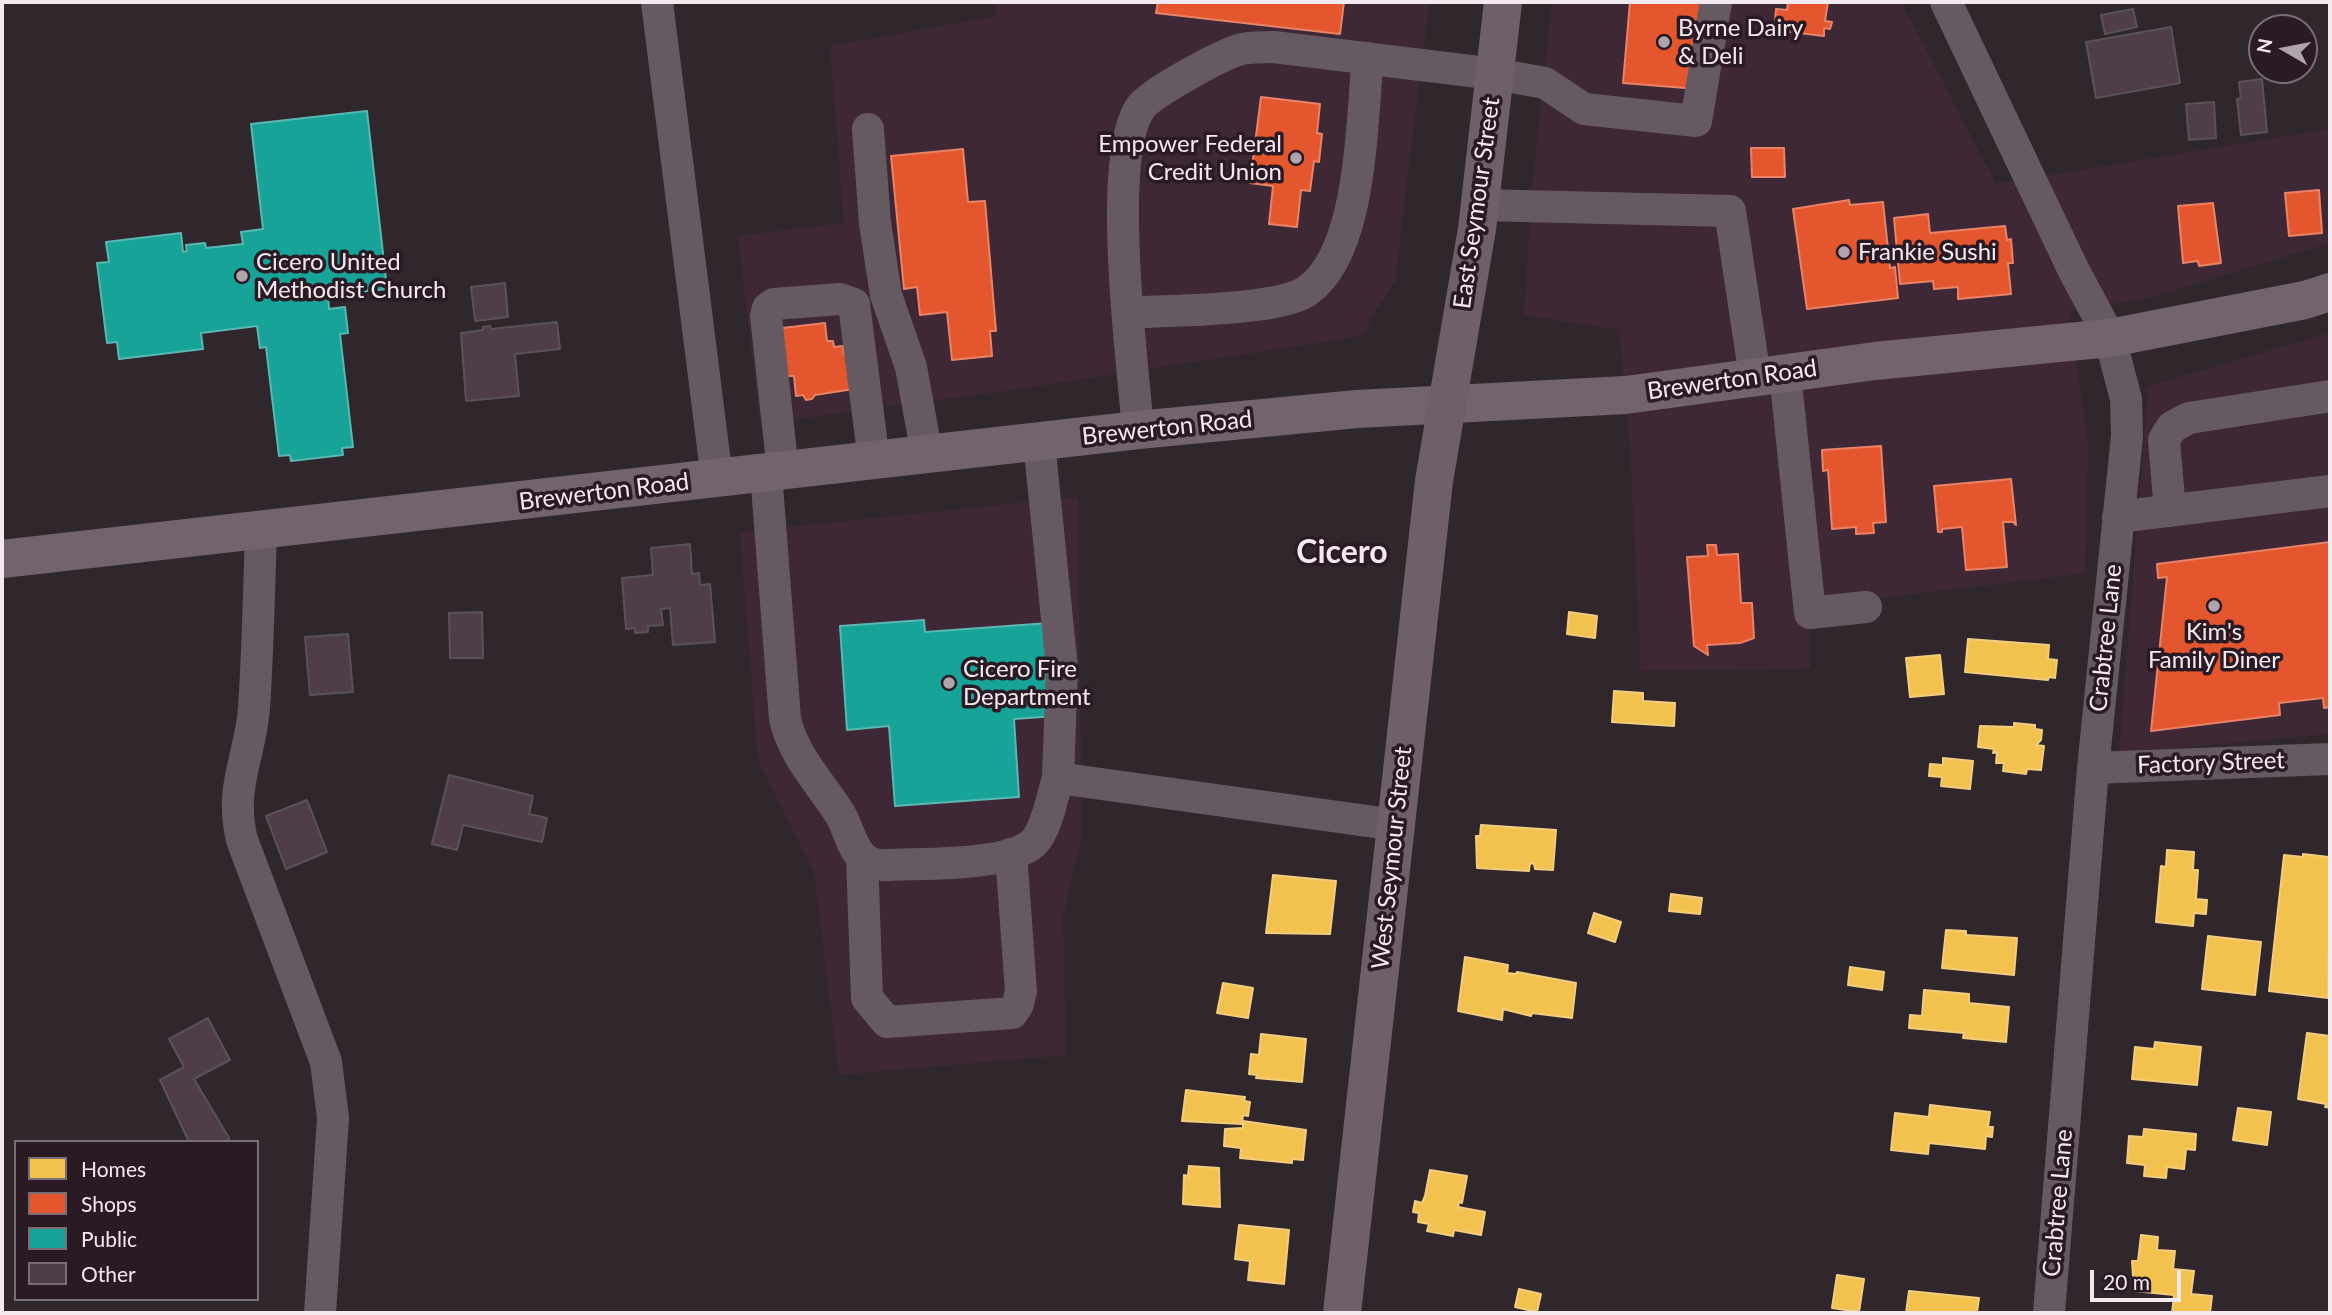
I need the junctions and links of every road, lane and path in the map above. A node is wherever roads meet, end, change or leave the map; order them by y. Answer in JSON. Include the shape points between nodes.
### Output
{"nodes":[{"id":1,"x":657,"y":2,"type":"edge"},
{"id":2,"x":1503,"y":2,"type":"edge"},
{"id":3,"x":1716,"y":2,"type":"edge"},
{"id":4,"x":1946,"y":2,"type":"edge"},
{"id":5,"x":1368,"y":58,"type":"junction"},
{"id":6,"x":1495,"y":74,"type":"junction"},
{"id":7,"x":868,"y":129,"type":"dead end"},
{"id":8,"x":1480,"y":205,"type":"junction"},
{"id":9,"x":2330,"y":292,"type":"edge"},
{"id":10,"x":1128,"y":313,"type":"junction"},
{"id":11,"x":2110,"y":338,"type":"junction"},
{"id":12,"x":1770,"y":375,"type":"junction"},
{"id":13,"x":2330,"y":396,"type":"edge"},
{"id":14,"x":1447,"y":404,"type":"junction"},
{"id":15,"x":1138,"y":430,"type":"junction"},
{"id":16,"x":1039,"y":442,"type":"junction"},
{"id":17,"x":927,"y":454,"type":"junction"},
{"id":18,"x":874,"y":461,"type":"junction"},
{"id":19,"x":774,"y":472,"type":"junction"},
{"id":20,"x":717,"y":479,"type":"junction"},
{"id":21,"x":2330,"y":491,"type":"edge"},
{"id":22,"x":2170,"y":511,"type":"junction"},
{"id":23,"x":2118,"y":517,"type":"junction"},
{"id":24,"x":261,"y":531,"type":"junction"},
{"id":25,"x":2,"y":559,"type":"edge"},
{"id":26,"x":1866,"y":607,"type":"dead end"},
{"id":27,"x":2330,"y":759,"type":"edge"},
{"id":28,"x":2093,"y":768,"type":"junction"},
{"id":29,"x":1058,"y":778,"type":"junction"},
{"id":30,"x":1396,"y":825,"type":"junction"},
{"id":31,"x":1011,"y":854,"type":"junction"},
{"id":32,"x":862,"y":857,"type":"junction"},
{"id":33,"x":320,"y":1313,"type":"edge"},
{"id":34,"x":1342,"y":1313,"type":"edge"},
{"id":35,"x":2049,"y":1313,"type":"edge"}],
"edges":[{"from":1,"to":20,"type":"street"},
{"from":2,"to":6,"type":"highway","name":"East Seymour Street"},
{"from":3,"to":6,"type":"street","via":[[1696,121],[1584,109],[1545,83]]},
{"from":4,"to":11,"type":"street","name":"Crabtree Lane"},
{"from":5,"to":6,"type":"street"},
{"from":5,"to":10,"type":"street","via":[[1346,231],[1331,266],[1307,291],[1276,302]]},
{"from":5,"to":10,"type":"street","via":[[1274,47],[1240,49],[1163,89],[1141,106],[1130,127],[1125,157]]},
{"from":6,"to":8,"type":"highway","name":"East Seymour Street"},
{"from":7,"to":17,"type":"street","via":[[886,295],[911,367]]},
{"from":8,"to":12,"type":"street","via":[[1730,211]]},
{"from":8,"to":14,"type":"highway","name":"East Seymour Street"},
{"from":9,"to":11,"type":"main road","name":"Brewerton Road"},
{"from":10,"to":15,"type":"street"},
{"from":11,"to":12,"type":"main road","name":"Brewerton Road"},
{"from":11,"to":23,"type":"street","name":"Crabtree Lane","via":[[2126,399],[2127,436]]},
{"from":12,"to":14,"type":"main road","name":"Brewerton Road","via":[[1626,395]]},
{"from":12,"to":26,"type":"street","via":[[1810,612]]},
{"from":13,"to":22,"type":"street","via":[[2189,418],[2172,427],[2164,440]]},
{"from":14,"to":15,"type":"main road","name":"Brewerton Road"},
{"from":14,"to":30,"type":"highway","name":"West Seymour Street","via":[[1434,481]]},
{"from":15,"to":16,"type":"main road","name":"Brewerton Road"},
{"from":16,"to":17,"type":"main road","name":"Brewerton Road"},
{"from":16,"to":29,"type":"street","via":[[1062,668]]},
{"from":17,"to":18,"type":"main road","name":"Brewerton Road"},
{"from":18,"to":19,"type":"main road","name":"Brewerton Road"},
{"from":18,"to":19,"type":"street","via":[[854,304],[840,299],[774,304],[766,316]]},
{"from":19,"to":20,"type":"main road","name":"Brewerton Road"},
{"from":19,"to":32,"type":"street","via":[[788,731],[801,761],[841,817]]},
{"from":20,"to":24,"type":"main road","name":"Brewerton Road"},
{"from":21,"to":22,"type":"street"},
{"from":22,"to":23,"type":"street"},
{"from":23,"to":28,"type":"street","name":"Crabtree Lane"},
{"from":24,"to":25,"type":"main road","name":"Brewerton Road"},
{"from":24,"to":33,"type":"street","via":[[253,711],[235,814],[326,1062],[331,1088]]},
{"from":27,"to":28,"type":"street","name":"Factory Street"},
{"from":28,"to":35,"type":"street","name":"Crabtree Lane"},
{"from":29,"to":30,"type":"street"},
{"from":29,"to":31,"type":"street","via":[[1036,839]]},
{"from":30,"to":34,"type":"highway","name":"West Seymour Street"},
{"from":31,"to":32,"type":"street","via":[[889,865]]},
{"from":31,"to":32,"type":"street","via":[[1021,991],[1012,1013],[887,1021],[867,998]]}]}
